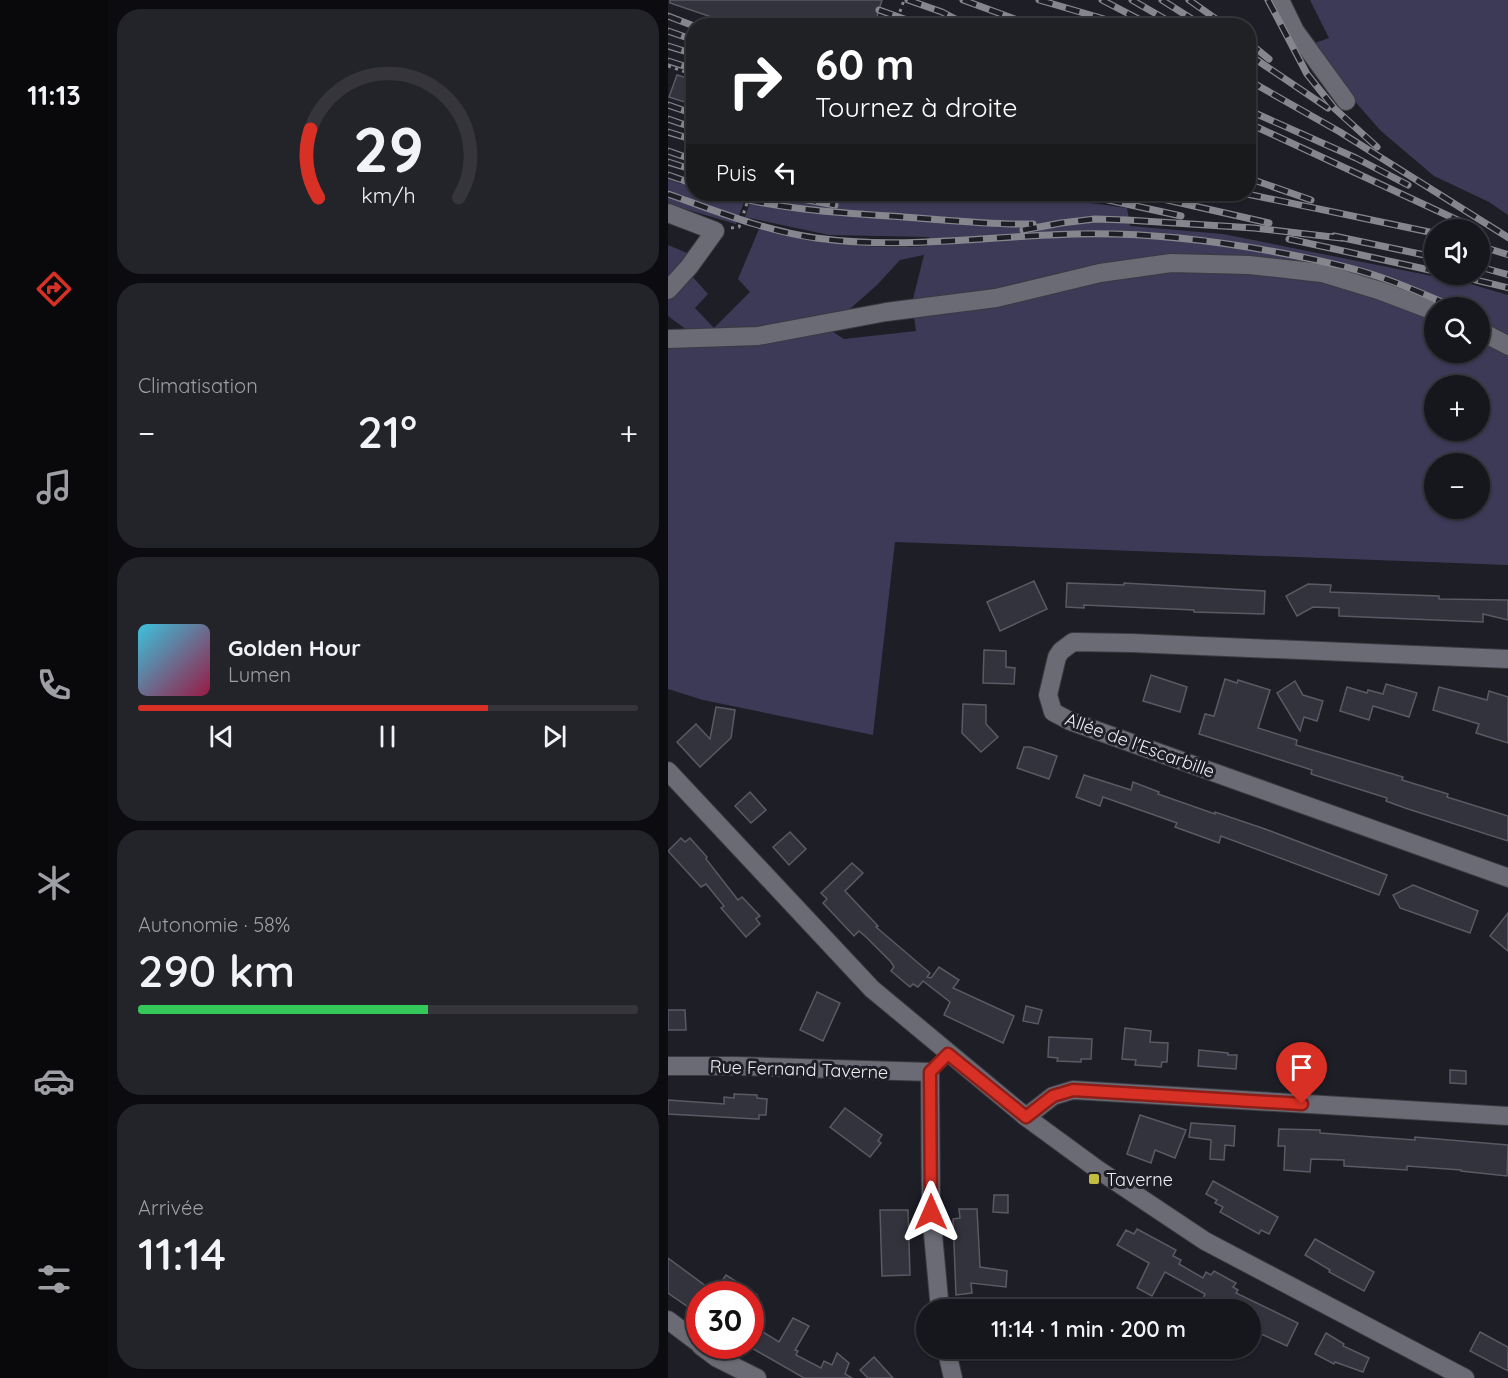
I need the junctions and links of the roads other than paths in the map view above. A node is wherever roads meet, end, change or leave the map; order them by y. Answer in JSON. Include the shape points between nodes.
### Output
{"nodes":[{"id":1,"x":1280,"y":0,"type":"edge"},
{"id":2,"x":1346,"y":101,"type":"dead end"},
{"id":3,"x":668,"y":213,"type":"edge"},
{"id":4,"x":668,"y":290,"type":"edge"},
{"id":5,"x":1424,"y":307,"type":"edge"},
{"id":6,"x":1490,"y":336,"type":"edge"},
{"id":7,"x":668,"y":339,"type":"edge"},
{"id":8,"x":1508,"y":346,"type":"edge"},
{"id":9,"x":1508,"y":659,"type":"edge"},
{"id":10,"x":668,"y":771,"type":"edge"},
{"id":11,"x":1508,"y":878,"type":"edge"},
{"id":12,"x":948,"y":1054,"type":"junction"},
{"id":13,"x":668,"y":1066,"type":"edge"},
{"id":14,"x":930,"y":1072,"type":"junction"},
{"id":15,"x":1508,"y":1116,"type":"edge"},
{"id":16,"x":1026,"y":1117,"type":"junction"},
{"id":17,"x":939,"y":1299,"type":"edge"},
{"id":18,"x":668,"y":1320,"type":"edge"},
{"id":19,"x":686,"y":1334,"type":"edge"},
{"id":20,"x":720,"y":1359,"type":"edge"},
{"id":21,"x":949,"y":1359,"type":"edge"},
{"id":22,"x":757,"y":1378,"type":"edge"},
{"id":23,"x":953,"y":1378,"type":"edge"},
{"id":24,"x":1465,"y":1378,"type":"edge"}],
"edges":[{"from":1,"to":2,"type":"street","via":[[1295,31]]},
{"from":3,"to":4,"type":"street","via":[[715,231]]},
{"from":5,"to":7,"type":"street","via":[[1322,273],[1171,262],[1100,273],[996,298],[886,312],[758,336]]},
{"from":6,"to":8,"type":"street"},
{"from":9,"to":11,"type":"street","name":"Allée de l'Escarbille","via":[[1073,642],[1057,657],[1048,695],[1053,712],[1070,721]]},
{"from":10,"to":12,"type":"street","via":[[872,989]]},
{"from":12,"to":14,"type":"street"},
{"from":12,"to":16,"type":"street"},
{"from":13,"to":14,"type":"street","name":"Rue Fernand Taverne"},
{"from":14,"to":17,"type":"street","via":[[931,1212]]},
{"from":15,"to":16,"type":"street","via":[[1073,1090],[1053,1096]]},
{"from":16,"to":24,"type":"street","via":[[1205,1241]]},
{"from":18,"to":19,"type":"street"},
{"from":20,"to":22,"type":"street"},
{"from":21,"to":23,"type":"street"}]}
